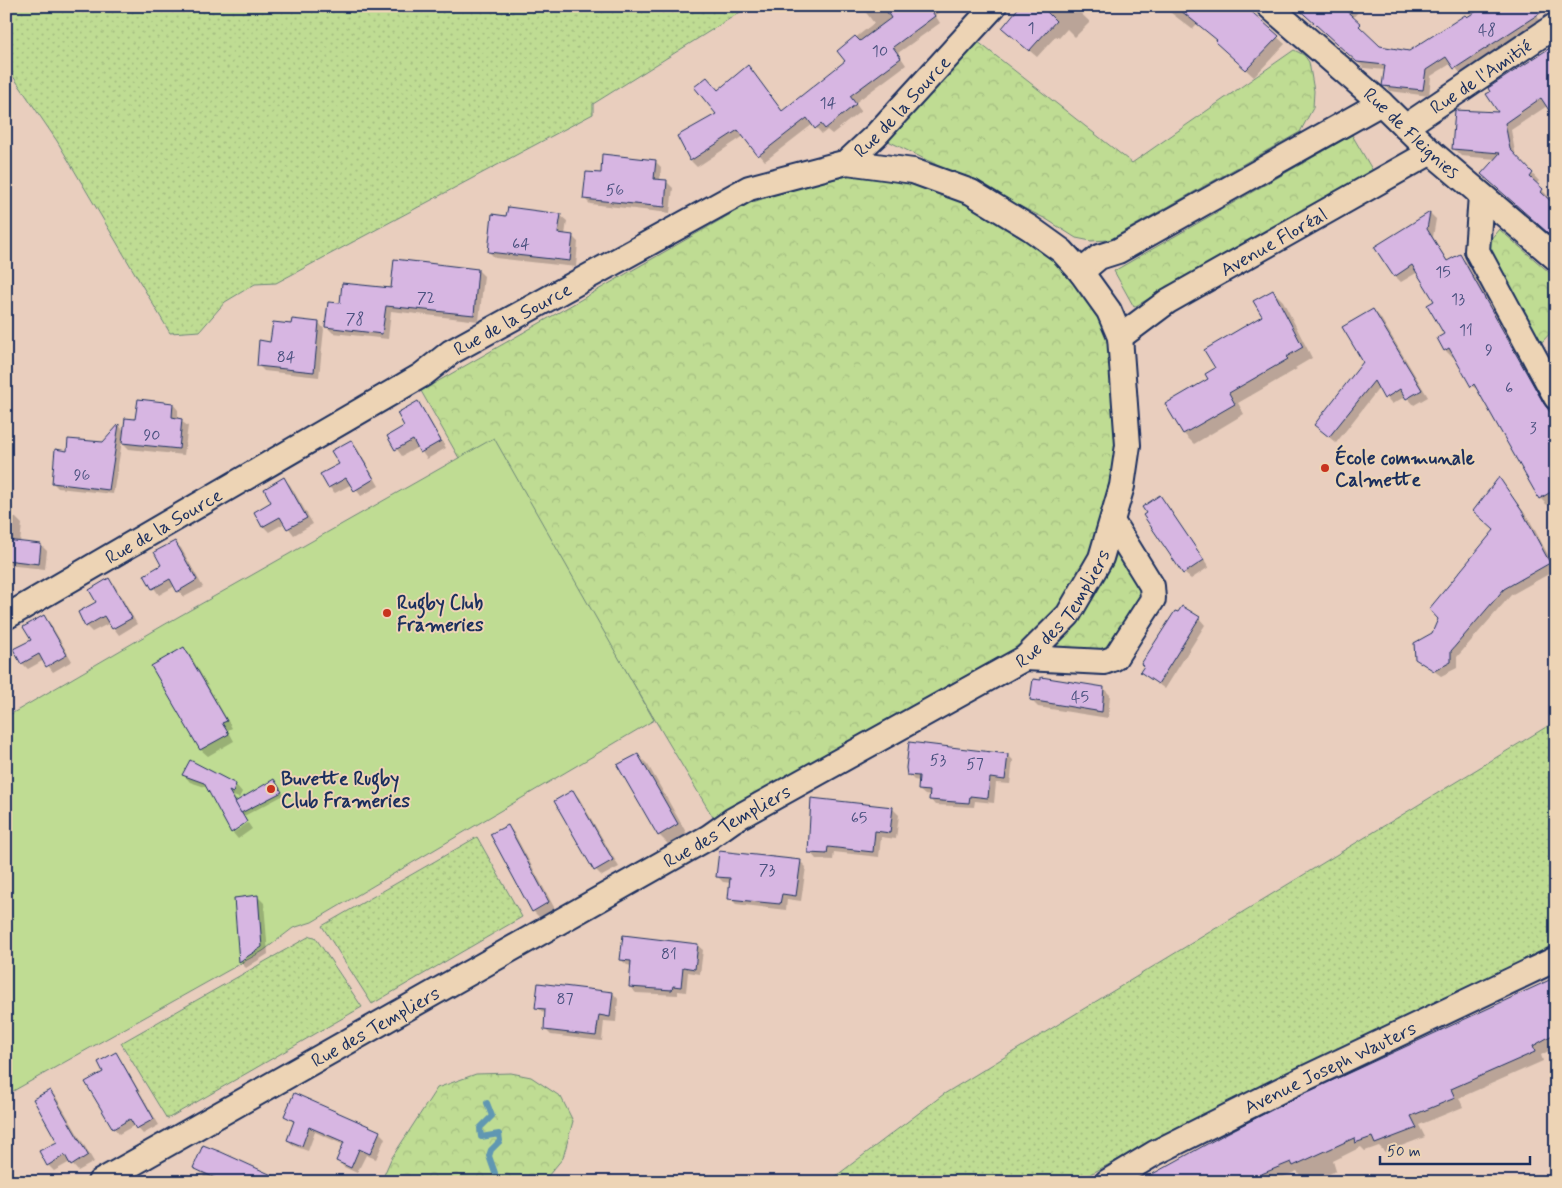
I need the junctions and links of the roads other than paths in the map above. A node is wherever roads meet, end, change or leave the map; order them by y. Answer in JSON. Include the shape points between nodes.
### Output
{"nodes":[{"id":1,"x":994,"y":6,"type":"edge"},
{"id":2,"x":1269,"y":6,"type":"edge"},
{"id":3,"x":1556,"y":26,"type":"edge"},
{"id":4,"x":1382,"y":103,"type":"junction"},
{"id":5,"x":1405,"y":126,"type":"junction"},
{"id":6,"x":1432,"y":152,"type":"junction"},
{"id":7,"x":847,"y":162,"type":"junction"},
{"id":8,"x":1482,"y":195,"type":"junction"},
{"id":9,"x":1556,"y":258,"type":"edge"},
{"id":10,"x":1081,"y":272,"type":"junction"},
{"id":11,"x":1120,"y":337,"type":"junction"},
{"id":12,"x":1556,"y":396,"type":"edge"},
{"id":13,"x":1113,"y":523,"type":"junction"},
{"id":14,"x":6,"y":617,"type":"edge"},
{"id":15,"x":1025,"y":658,"type":"junction"},
{"id":16,"x":1556,"y":959,"type":"edge"},
{"id":17,"x":100,"y":1182,"type":"edge"},
{"id":18,"x":1107,"y":1182,"type":"edge"}],
"edges":[{"from":1,"to":7,"type":"street","name":"Rue de la Source"},
{"from":2,"to":4,"type":"street","name":"Rue de Fleignies"},
{"from":3,"to":5,"type":"street","name":"Rue de l'Amitié"},
{"from":4,"to":5,"type":"street","name":"Rue de Fleignies"},
{"from":4,"to":10,"type":"street","via":[[1118,250],[1099,257]]},
{"from":5,"to":6,"type":"street","name":"Rue de Fleignies"},
{"from":6,"to":8,"type":"street","name":"Rue de Fleignies"},
{"from":6,"to":11,"type":"street","name":"Avenue Floréal","via":[[1168,301]]},
{"from":7,"to":10,"type":"street","name":"Rue des Templiers","via":[[914,172],[971,192],[1062,251]]},
{"from":7,"to":14,"type":"street","name":"Rue de la Source","via":[[749,188],[458,348],[422,375]]},
{"from":8,"to":9,"type":"street","name":"Rue de Fleignies"},
{"from":8,"to":12,"type":"street","via":[[1477,251]]},
{"from":10,"to":11,"type":"street","name":"Rue des Templiers","via":[[1108,311]]},
{"from":11,"to":13,"type":"street","name":"Rue des Templiers","via":[[1128,445]]},
{"from":13,"to":15,"type":"street","name":"Rue des Templiers","via":[[1101,558],[1068,615]]},
{"from":13,"to":15,"type":"street","via":[[1152,586],[1153,599],[1115,658],[1104,662]]},
{"from":15,"to":17,"type":"street","name":"Rue des Templiers","via":[[733,820],[704,840]]},
{"from":16,"to":18,"type":"street","name":"Avenue Joseph Wauters","via":[[1276,1092],[1156,1153]]}]}
